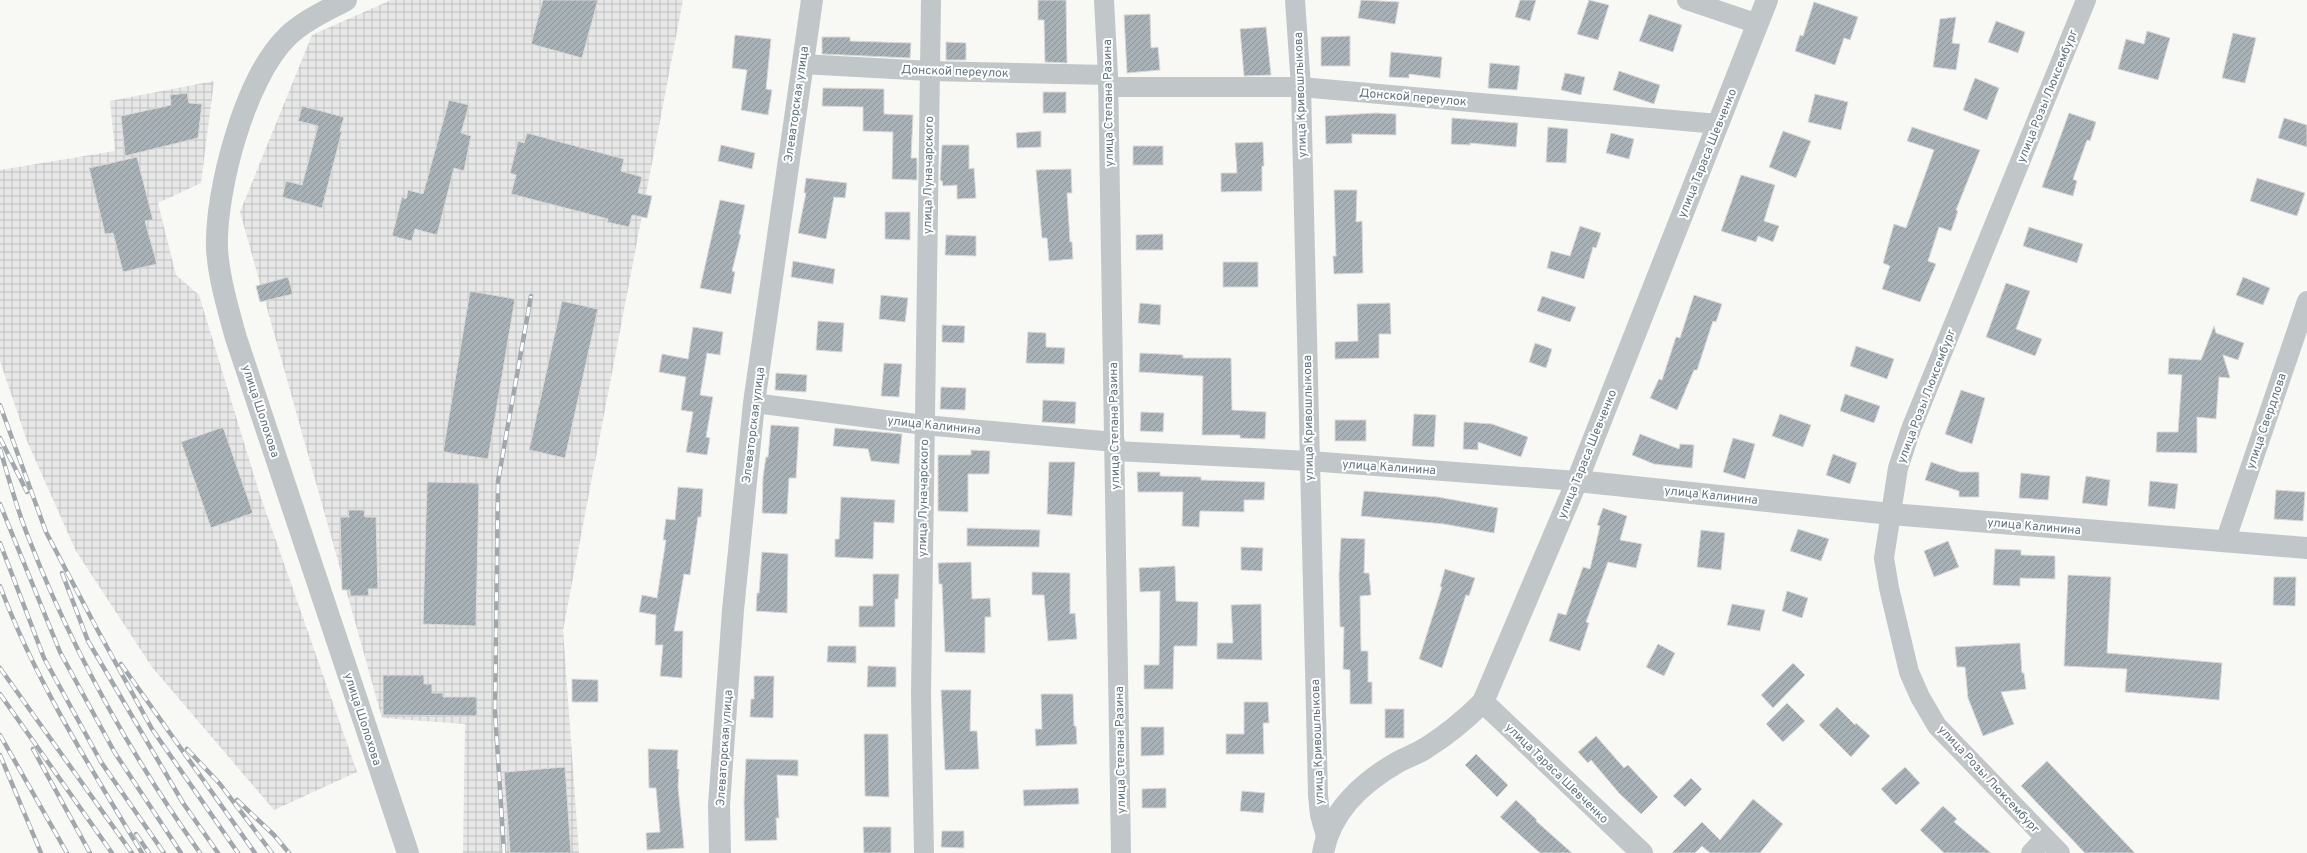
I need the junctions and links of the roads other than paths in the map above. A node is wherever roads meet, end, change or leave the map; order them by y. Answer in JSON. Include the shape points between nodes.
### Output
{"nodes":[{"id":1,"x":346,"y":0,"type":"edge"},
{"id":2,"x":812,"y":0,"type":"edge"},
{"id":3,"x":931,"y":0,"type":"edge"},
{"id":4,"x":1104,"y":0,"type":"edge"},
{"id":5,"x":1295,"y":0,"type":"edge"},
{"id":6,"x":1687,"y":0,"type":"edge"},
{"id":7,"x":1767,"y":0,"type":"edge"},
{"id":8,"x":2086,"y":0,"type":"edge"},
{"id":9,"x":1758,"y":24,"type":"junction"},
{"id":10,"x":802,"y":64,"type":"junction"},
{"id":11,"x":930,"y":71,"type":"junction"},
{"id":12,"x":1108,"y":81,"type":"junction"},
{"id":13,"x":1301,"y":87,"type":"junction"},
{"id":14,"x":1718,"y":124,"type":"junction"},
{"id":15,"x":2307,"y":300,"type":"edge"},
{"id":16,"x":754,"y":403,"type":"junction"},
{"id":17,"x":924,"y":426,"type":"junction"},
{"id":18,"x":1115,"y":446,"type":"junction"},
{"id":19,"x":1309,"y":461,"type":"junction"},
{"id":20,"x":1577,"y":481,"type":"junction"},
{"id":21,"x":1891,"y":514,"type":"junction"},
{"id":22,"x":2225,"y":542,"type":"junction"},
{"id":23,"x":2307,"y":548,"type":"edge"},
{"id":24,"x":1483,"y":702,"type":"junction"},
{"id":25,"x":2045,"y":838,"type":"junction"},
{"id":26,"x":1324,"y":845,"type":"edge"},
{"id":27,"x":408,"y":853,"type":"edge"},
{"id":28,"x":720,"y":853,"type":"edge"},
{"id":29,"x":924,"y":853,"type":"edge"},
{"id":30,"x":1121,"y":853,"type":"edge"},
{"id":31,"x":1642,"y":853,"type":"edge"},
{"id":32,"x":2031,"y":853,"type":"edge"},
{"id":33,"x":2060,"y":853,"type":"edge"}],
"edges":[{"from":1,"to":27,"type":"street","name":"улица Шолохова","via":[[308,21],[287,37],[269,60],[246,106],[230,154],[220,199],[217,249],[223,292],[236,338]]},
{"from":2,"to":10,"type":"street","name":"Элеваторская улица"},
{"from":3,"to":11,"type":"street","name":"улица Луначарского"},
{"from":4,"to":12,"type":"street","name":"улица Степана Разина"},
{"from":5,"to":13,"type":"street","name":"улица Кривошлыкова"},
{"from":6,"to":9,"type":"street"},
{"from":7,"to":9,"type":"street","name":"улица Тараса Шевченко"},
{"from":8,"to":21,"type":"street","name":"улица Розы Люксембург","via":[[1912,429],[1898,468]]},
{"from":9,"to":14,"type":"street","name":"улица Тараса Шевченко"},
{"from":10,"to":11,"type":"street","name":"Донской переулок"},
{"from":10,"to":16,"type":"street","name":"Элеваторская улица"},
{"from":11,"to":12,"type":"street","name":"Донской переулок"},
{"from":11,"to":17,"type":"street","name":"улица Луначарского"},
{"from":12,"to":13,"type":"street","name":"Донской переулок"},
{"from":12,"to":18,"type":"street","name":"улица Степана Разина"},
{"from":13,"to":14,"type":"street","name":"Донской переулок"},
{"from":13,"to":19,"type":"street","name":"улица Кривошлыкова"},
{"from":14,"to":20,"type":"street","name":"улица Тараса Шевченко"},
{"from":15,"to":22,"type":"street","name":"улица Свердлова"},
{"from":16,"to":17,"type":"street","name":"улица Калинина"},
{"from":16,"to":28,"type":"street","name":"Элеваторская улица","via":[[733,610],[719,806]]},
{"from":17,"to":18,"type":"street","name":"улица Калинина"},
{"from":17,"to":29,"type":"street","name":"улица Луначарского","via":[[921,694]]},
{"from":18,"to":19,"type":"street","name":"улица Калинина"},
{"from":18,"to":30,"type":"street","name":"улица Степана Разина"},
{"from":19,"to":20,"type":"street","name":"улица Калинина"},
{"from":19,"to":26,"type":"street","name":"улица Кривошлыкова","via":[[1318,795]]},
{"from":20,"to":21,"type":"street","name":"улица Калинина"},
{"from":20,"to":24,"type":"street","name":"улица Тараса Шевченко"},
{"from":21,"to":22,"type":"street","name":"улица Калинина"},
{"from":21,"to":25,"type":"street","name":"улица Розы Люксембург","via":[[1884,558],[1909,672],[1920,697],[1937,726],[2006,794]]},
{"from":22,"to":23,"type":"street","name":"улица Калинина"},
{"from":24,"to":26,"type":"street","name":"улица Кривошлыкова","via":[[1458,727],[1372,779],[1332,822]]},
{"from":24,"to":31,"type":"street","name":"улица Тараса Шевченко"},
{"from":25,"to":32,"type":"street"},
{"from":25,"to":33,"type":"street","name":"улица Розы Люксембург"}]}
